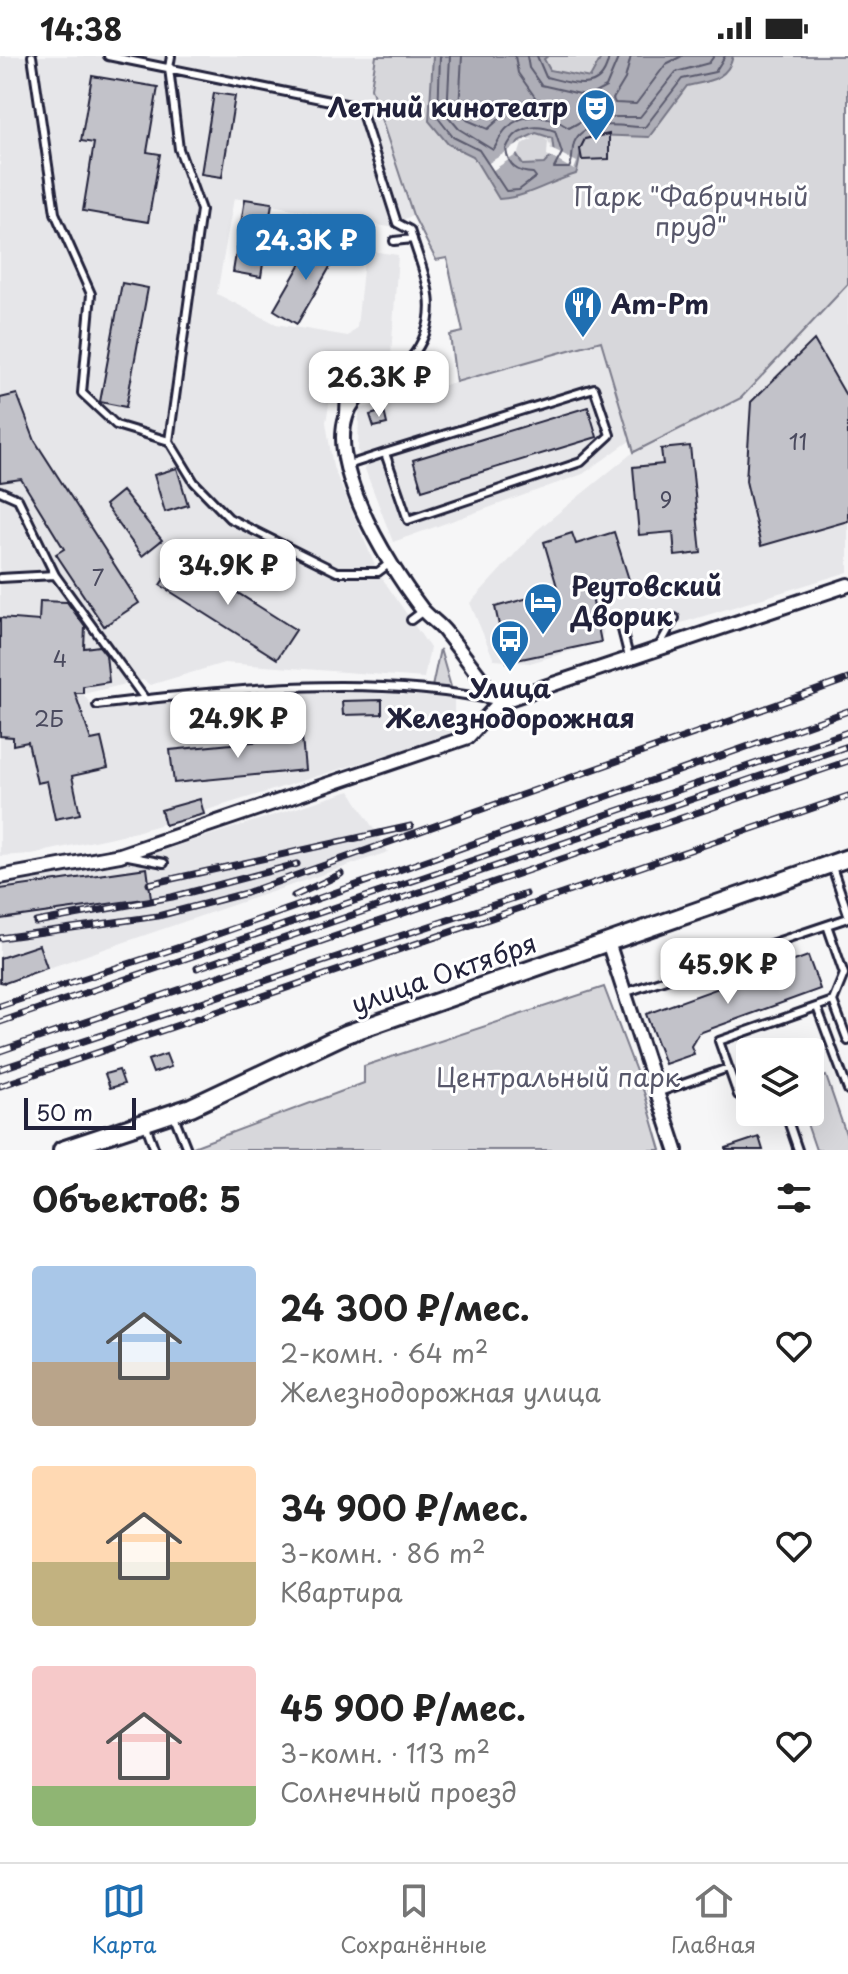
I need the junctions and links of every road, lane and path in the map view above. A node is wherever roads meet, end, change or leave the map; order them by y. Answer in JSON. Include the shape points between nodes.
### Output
{"nodes":[{"id":1,"x":32,"y":56,"type":"edge"},
{"id":2,"x":108,"y":56,"type":"edge"},
{"id":3,"x":171,"y":56,"type":"edge"},
{"id":4,"x":169,"y":68,"type":"junction"},
{"id":5,"x":413,"y":239,"type":"junction"},
{"id":6,"x":394,"y":241,"type":"dead end"},
{"id":7,"x":345,"y":390,"type":"dead end"},
{"id":8,"x":356,"y":399,"type":"joint"},
{"id":9,"x":343,"y":422,"type":"junction"},
{"id":10,"x":169,"y":441,"type":"junction"},
{"id":11,"x":385,"y":453,"type":"junction"},
{"id":12,"x":345,"y":466,"type":"junction"},
{"id":13,"x":0,"y":491,"type":"edge"},
{"id":14,"x":390,"y":563,"type":"junction"},
{"id":15,"x":55,"y":575,"type":"junction"},
{"id":16,"x":0,"y":578,"type":"edge"},
{"id":17,"x":848,"y":585,"type":"edge"},
{"id":18,"x":423,"y":611,"type":"junction"},
{"id":19,"x":619,"y":618,"type":"dead end"},
{"id":20,"x":675,"y":618,"type":"dead end"},
{"id":21,"x":411,"y":620,"type":"dead end"},
{"id":22,"x":658,"y":648,"type":"junction"},
{"id":23,"x":629,"y":657,"type":"junction"},
{"id":24,"x":145,"y":699,"type":"junction"},
{"id":25,"x":500,"y":702,"type":"junction"},
{"id":26,"x":97,"y":705,"type":"dead end"},
{"id":27,"x":120,"y":855,"type":"junction"},
{"id":28,"x":848,"y":858,"type":"edge"},
{"id":29,"x":164,"y":863,"type":"dead end"},
{"id":30,"x":831,"y":864,"type":"junction"},
{"id":31,"x":0,"y":877,"type":"edge"},
{"id":32,"x":848,"y":916,"type":"edge"},
{"id":33,"x":827,"y":925,"type":"junction"},
{"id":34,"x":608,"y":942,"type":"junction"},
{"id":35,"x":624,"y":993,"type":"junction"},
{"id":36,"x":833,"y":1001,"type":"junction"},
{"id":37,"x":817,"y":1007,"type":"junction"},
{"id":38,"x":848,"y":1041,"type":"edge"},
{"id":39,"x":728,"y":1068,"type":"junction"},
{"id":40,"x":736,"y":1090,"type":"edge"},
{"id":41,"x":848,"y":1090,"type":"edge"},
{"id":42,"x":657,"y":1093,"type":"junction"},
{"id":43,"x":173,"y":1113,"type":"junction"},
{"id":44,"x":145,"y":1123,"type":"junction"},
{"id":45,"x":790,"y":1126,"type":"edge"},
{"id":46,"x":187,"y":1149,"type":"edge"},
{"id":47,"x":62,"y":1150,"type":"edge"},
{"id":48,"x":155,"y":1150,"type":"edge"},
{"id":49,"x":676,"y":1150,"type":"edge"},
{"id":50,"x":798,"y":1150,"type":"edge"}],
"edges":[{"from":1,"to":10,"type":"lane","via":[[55,213],[91,294],[82,393],[116,425]]},
{"from":2,"to":4,"type":"lane"},
{"from":3,"to":4,"type":"lane"},
{"from":4,"to":5,"type":"lane","via":[[360,107],[397,223],[410,230]]},
{"from":4,"to":10,"type":"lane","via":[[179,149],[201,210]]},
{"from":5,"to":6,"type":"lane"},
{"from":5,"to":8,"type":"lane","via":[[429,295],[426,330],[402,371]]},
{"from":7,"to":9,"type":"lane"},
{"from":8,"to":9,"type":"street"},
{"from":9,"to":12,"type":"street"},
{"from":10,"to":14,"type":"lane","via":[[194,482],[229,518],[337,572],[378,572]]},
{"from":11,"to":11,"type":"lane","via":[[408,520],[581,462],[610,435],[594,388]]},
{"from":11,"to":12,"type":"lane"},
{"from":12,"to":14,"type":"street"},
{"from":13,"to":15,"type":"lane","via":[[18,499]]},
{"from":14,"to":18,"type":"street"},
{"from":15,"to":16,"type":"lane"},
{"from":15,"to":24,"type":"lane"},
{"from":17,"to":22,"type":"street"},
{"from":18,"to":21,"type":"lane"},
{"from":18,"to":25,"type":"street"},
{"from":19,"to":23,"type":"lane"},
{"from":20,"to":22,"type":"lane"},
{"from":22,"to":23,"type":"street"},
{"from":23,"to":25,"type":"street"},
{"from":24,"to":25,"type":"lane","via":[[319,686],[456,693]]},
{"from":24,"to":26,"type":"lane"},
{"from":25,"to":27,"type":"street","via":[[468,737]]},
{"from":27,"to":29,"type":"lane"},
{"from":27,"to":31,"type":"street"},
{"from":28,"to":30,"type":"street","name":"улица Октября"},
{"from":30,"to":32,"type":"lane"},
{"from":30,"to":34,"type":"street","name":"улица Октября"},
{"from":32,"to":33,"type":"lane"},
{"from":33,"to":35,"type":"lane"},
{"from":33,"to":36,"type":"lane","via":[[844,974]]},
{"from":34,"to":35,"type":"street"},
{"from":34,"to":43,"type":"street","name":"улица Октября","via":[[311,1048]]},
{"from":35,"to":42,"type":"street"},
{"from":36,"to":37,"type":"lane"},
{"from":36,"to":38,"type":"lane"},
{"from":37,"to":39,"type":"lane","via":[[719,1041]]},
{"from":37,"to":41,"type":"lane"},
{"from":39,"to":40,"type":"lane"},
{"from":39,"to":42,"type":"lane"},
{"from":42,"to":49,"type":"street"},
{"from":43,"to":44,"type":"street","name":"улица Октября"},
{"from":43,"to":46,"type":"lane"},
{"from":44,"to":47,"type":"street","name":"улица Октября"},
{"from":44,"to":48,"type":"lane"},
{"from":45,"to":50,"type":"lane"}]}
